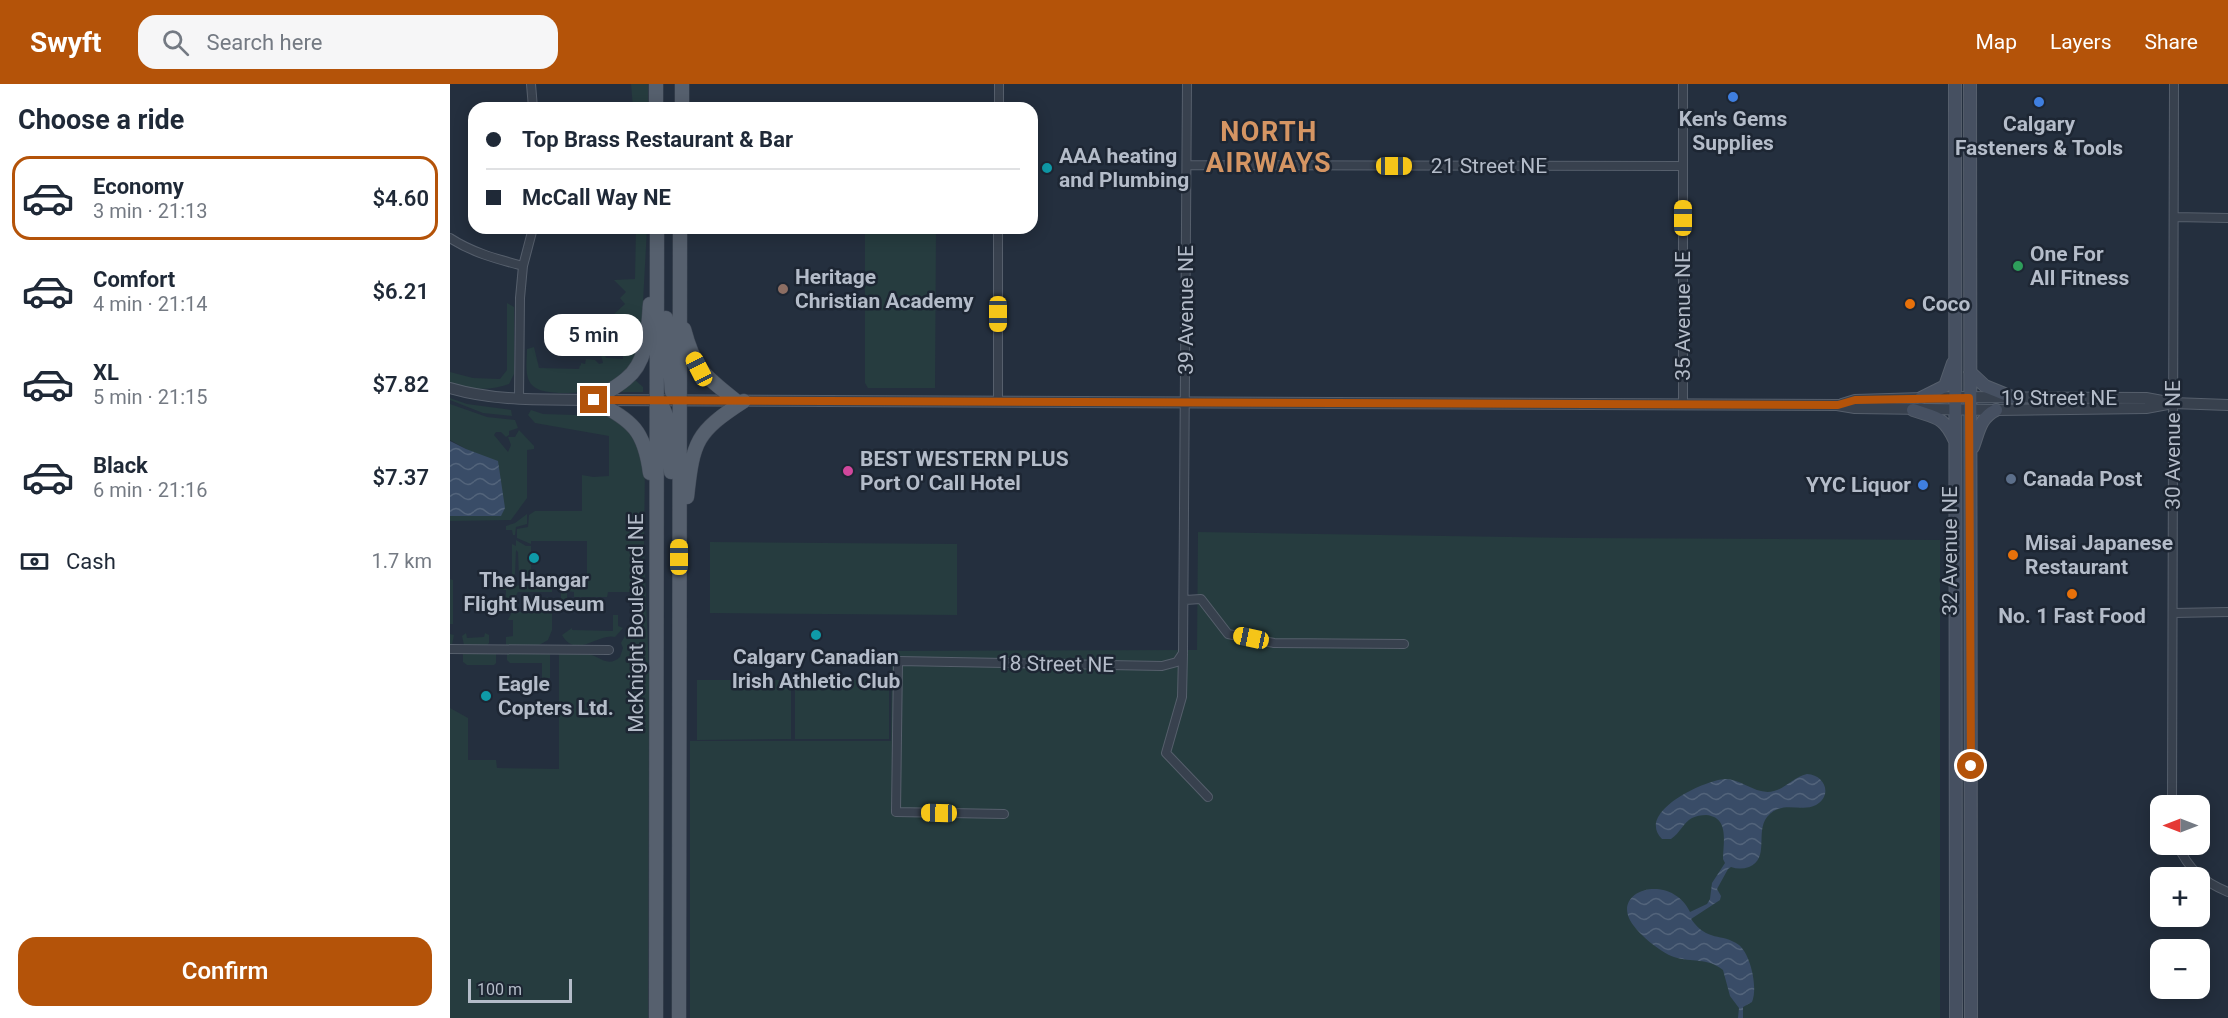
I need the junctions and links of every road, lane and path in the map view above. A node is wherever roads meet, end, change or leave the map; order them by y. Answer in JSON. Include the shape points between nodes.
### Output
{"nodes":[{"id":1,"x":531,"y":84,"type":"edge"},
{"id":2,"x":656,"y":84,"type":"edge"},
{"id":3,"x":682,"y":84,"type":"edge"},
{"id":4,"x":999,"y":84,"type":"edge"},
{"id":5,"x":1187,"y":84,"type":"edge"},
{"id":6,"x":1683,"y":84,"type":"edge"},
{"id":7,"x":1955,"y":84,"type":"edge"},
{"id":8,"x":1970,"y":84,"type":"edge"},
{"id":9,"x":2174,"y":84,"type":"edge"},
{"id":10,"x":532,"y":102,"type":"edge"},
{"id":11,"x":657,"y":102,"type":"edge"},
{"id":12,"x":682,"y":102,"type":"edge"},
{"id":13,"x":999,"y":102,"type":"edge"},
{"id":14,"x":1187,"y":165,"type":"junction"},
{"id":15,"x":1683,"y":166,"type":"junction"},
{"id":16,"x":2174,"y":217,"type":"junction"},
{"id":17,"x":2228,"y":218,"type":"edge"},
{"id":18,"x":531,"y":234,"type":"edge"},
{"id":19,"x":656,"y":234,"type":"edge"},
{"id":20,"x":657,"y":234,"type":"edge"},
{"id":21,"x":680,"y":234,"type":"edge"},
{"id":22,"x":998,"y":234,"type":"edge"},
{"id":23,"x":450,"y":238,"type":"edge"},
{"id":24,"x":658,"y":265,"type":"junction"},
{"id":25,"x":523,"y":266,"type":"junction"},
{"id":26,"x":680,"y":312,"type":"junction"},
{"id":27,"x":1956,"y":350,"type":"junction"},
{"id":28,"x":1970,"y":372,"type":"junction"},
{"id":29,"x":450,"y":388,"type":"edge"},
{"id":30,"x":519,"y":398,"type":"junction"},
{"id":31,"x":1921,"y":398,"type":"junction"},
{"id":32,"x":2012,"y":398,"type":"junction"},
{"id":33,"x":594,"y":400,"type":"junction"},
{"id":34,"x":658,"y":400,"type":"junction"},
{"id":35,"x":679,"y":400,"type":"junction"},
{"id":36,"x":739,"y":400,"type":"junction"},
{"id":37,"x":998,"y":402,"type":"junction"},
{"id":38,"x":1186,"y":402,"type":"junction"},
{"id":39,"x":1963,"y":403,"type":"junction"},
{"id":40,"x":2173,"y":403,"type":"junction"},
{"id":41,"x":1683,"y":404,"type":"junction"},
{"id":42,"x":1838,"y":405,"type":"junction"},
{"id":43,"x":2228,"y":405,"type":"edge"},
{"id":44,"x":1913,"y":410,"type":"junction"},
{"id":45,"x":1996,"y":410,"type":"junction"},
{"id":46,"x":1956,"y":445,"type":"junction"},
{"id":47,"x":1970,"y":457,"type":"junction"},
{"id":48,"x":679,"y":539,"type":"junction"},
{"id":49,"x":679,"y":574,"type":"junction"},
{"id":50,"x":656,"y":583,"type":"junction"},
{"id":51,"x":1185,"y":600,"type":"junction"},
{"id":52,"x":2228,"y":612,"type":"edge"},
{"id":53,"x":2173,"y":613,"type":"junction"},
{"id":54,"x":1404,"y":645,"type":"dead end"},
{"id":55,"x":450,"y":649,"type":"edge"},
{"id":56,"x":1184,"y":649,"type":"junction"},
{"id":57,"x":609,"y":650,"type":"dead end"},
{"id":58,"x":2172,"y":795,"type":"edge"},
{"id":59,"x":1208,"y":797,"type":"dead end"},
{"id":60,"x":1004,"y":814,"type":"dead end"},
{"id":61,"x":2182,"y":855,"type":"edge"},
{"id":62,"x":2228,"y":892,"type":"edge"},
{"id":63,"x":656,"y":1018,"type":"edge"},
{"id":64,"x":679,"y":1018,"type":"edge"},
{"id":65,"x":1956,"y":1018,"type":"edge"},
{"id":66,"x":1971,"y":1018,"type":"edge"}],
"edges":[{"from":1,"to":10,"type":"street"},
{"from":2,"to":11,"type":"main road"},
{"from":3,"to":12,"type":"main road"},
{"from":4,"to":13,"type":"street"},
{"from":5,"to":14,"type":"street","name":"39 Avenue NE"},
{"from":6,"to":15,"type":"street","name":"35 Avenue NE"},
{"from":7,"to":27,"type":"main road","name":"32 Avenue NE"},
{"from":8,"to":28,"type":"main road","name":"32 Avenue NE"},
{"from":9,"to":16,"type":"street","name":"30 Avenue NE"},
{"from":14,"to":15,"type":"street","name":"21 Street NE"},
{"from":14,"to":38,"type":"street","name":"39 Avenue NE"},
{"from":15,"to":41,"type":"street","name":"35 Avenue NE"},
{"from":16,"to":17,"type":"street"},
{"from":16,"to":40,"type":"street","name":"30 Avenue NE"},
{"from":18,"to":25,"type":"street"},
{"from":19,"to":33,"type":"main road","via":[[642,356],[626,380]]},
{"from":20,"to":24,"type":"main road","name":"McKnight Boulevard NE"},
{"from":21,"to":26,"type":"main road","name":"McKnight Boulevard NE"},
{"from":22,"to":37,"type":"street"},
{"from":23,"to":25,"type":"street","via":[[485,256]]},
{"from":24,"to":34,"type":"main road","name":"McKnight Boulevard NE"},
{"from":24,"to":35,"type":"main road","via":[[665,298],[670,384]]},
{"from":25,"to":30,"type":"street"},
{"from":26,"to":35,"type":"main road","name":"McKnight Boulevard NE"},
{"from":26,"to":36,"type":"main road","via":[[699,369]]},
{"from":27,"to":31,"type":"main road","via":[[1945,386]]},
{"from":27,"to":39,"type":"main road","name":"32 Avenue NE"},
{"from":28,"to":32,"type":"main road","via":[[1985,386]]},
{"from":28,"to":39,"type":"main road","name":"32 Avenue NE"},
{"from":29,"to":30,"type":"street","name":"19 Street NE"},
{"from":30,"to":33,"type":"street","name":"19 Street NE"},
{"from":31,"to":39,"type":"street","name":"19 Street NE"},
{"from":31,"to":42,"type":"street","name":"19 Street NE","via":[[1855,400]]},
{"from":32,"to":39,"type":"street","name":"19 Street NE"},
{"from":32,"to":40,"type":"street","name":"19 Street NE","via":[[2146,398]]},
{"from":33,"to":34,"type":"street","name":"19 Street NE"},
{"from":33,"to":50,"type":"main road","via":[[631,423],[642,439],[647,454]]},
{"from":34,"to":35,"type":"street","name":"19 Street NE"},
{"from":34,"to":48,"type":"main road","via":[[667,418]]},
{"from":34,"to":50,"type":"main road","name":"McKnight Boulevard NE"},
{"from":35,"to":36,"type":"street","name":"19 Street NE"},
{"from":35,"to":48,"type":"main road","name":"McKnight Boulevard NE"},
{"from":36,"to":37,"type":"street","name":"19 Street NE"},
{"from":36,"to":49,"type":"main road","via":[[696,444]]},
{"from":37,"to":38,"type":"street","name":"19 Street NE"},
{"from":38,"to":41,"type":"street","name":"19 Street NE"},
{"from":38,"to":51,"type":"street","name":"39 Avenue NE"},
{"from":39,"to":44,"type":"street","name":"19 Street NE"},
{"from":39,"to":45,"type":"street","name":"19 Street NE"},
{"from":39,"to":46,"type":"main road","name":"32 Avenue NE"},
{"from":39,"to":47,"type":"main road","name":"32 Avenue NE"},
{"from":40,"to":43,"type":"street","name":"19 Street NE"},
{"from":40,"to":45,"type":"street","name":"19 Street NE","via":[[2146,408]]},
{"from":40,"to":53,"type":"street","name":"30 Avenue NE"},
{"from":41,"to":42,"type":"street","name":"19 Street NE"},
{"from":42,"to":44,"type":"street","name":"19 Street NE"},
{"from":44,"to":46,"type":"main road","via":[[1942,420]]},
{"from":45,"to":47,"type":"main road","via":[[1982,421]]},
{"from":46,"to":65,"type":"main road","name":"32 Avenue NE"},
{"from":47,"to":66,"type":"main road","name":"32 Avenue NE"},
{"from":48,"to":49,"type":"main road","name":"McKnight Boulevard NE"},
{"from":49,"to":64,"type":"main road","name":"McKnight Boulevard NE"},
{"from":50,"to":63,"type":"main road","name":"McKnight Boulevard NE"},
{"from":51,"to":54,"type":"street","via":[[1201,599],[1228,634],[1274,643]]},
{"from":51,"to":56,"type":"street","name":"39 Avenue NE"},
{"from":52,"to":53,"type":"street"},
{"from":53,"to":58,"type":"street","name":"30 Avenue NE"},
{"from":55,"to":57,"type":"street"},
{"from":56,"to":59,"type":"street","name":"39 Avenue NE","via":[[1182,697],[1166,753]]},
{"from":56,"to":60,"type":"street","name":"18 Street NE","via":[[1177,662],[1162,666],[898,661],[896,812]]},
{"from":61,"to":62,"type":"street","via":[[2202,879]]}]}
